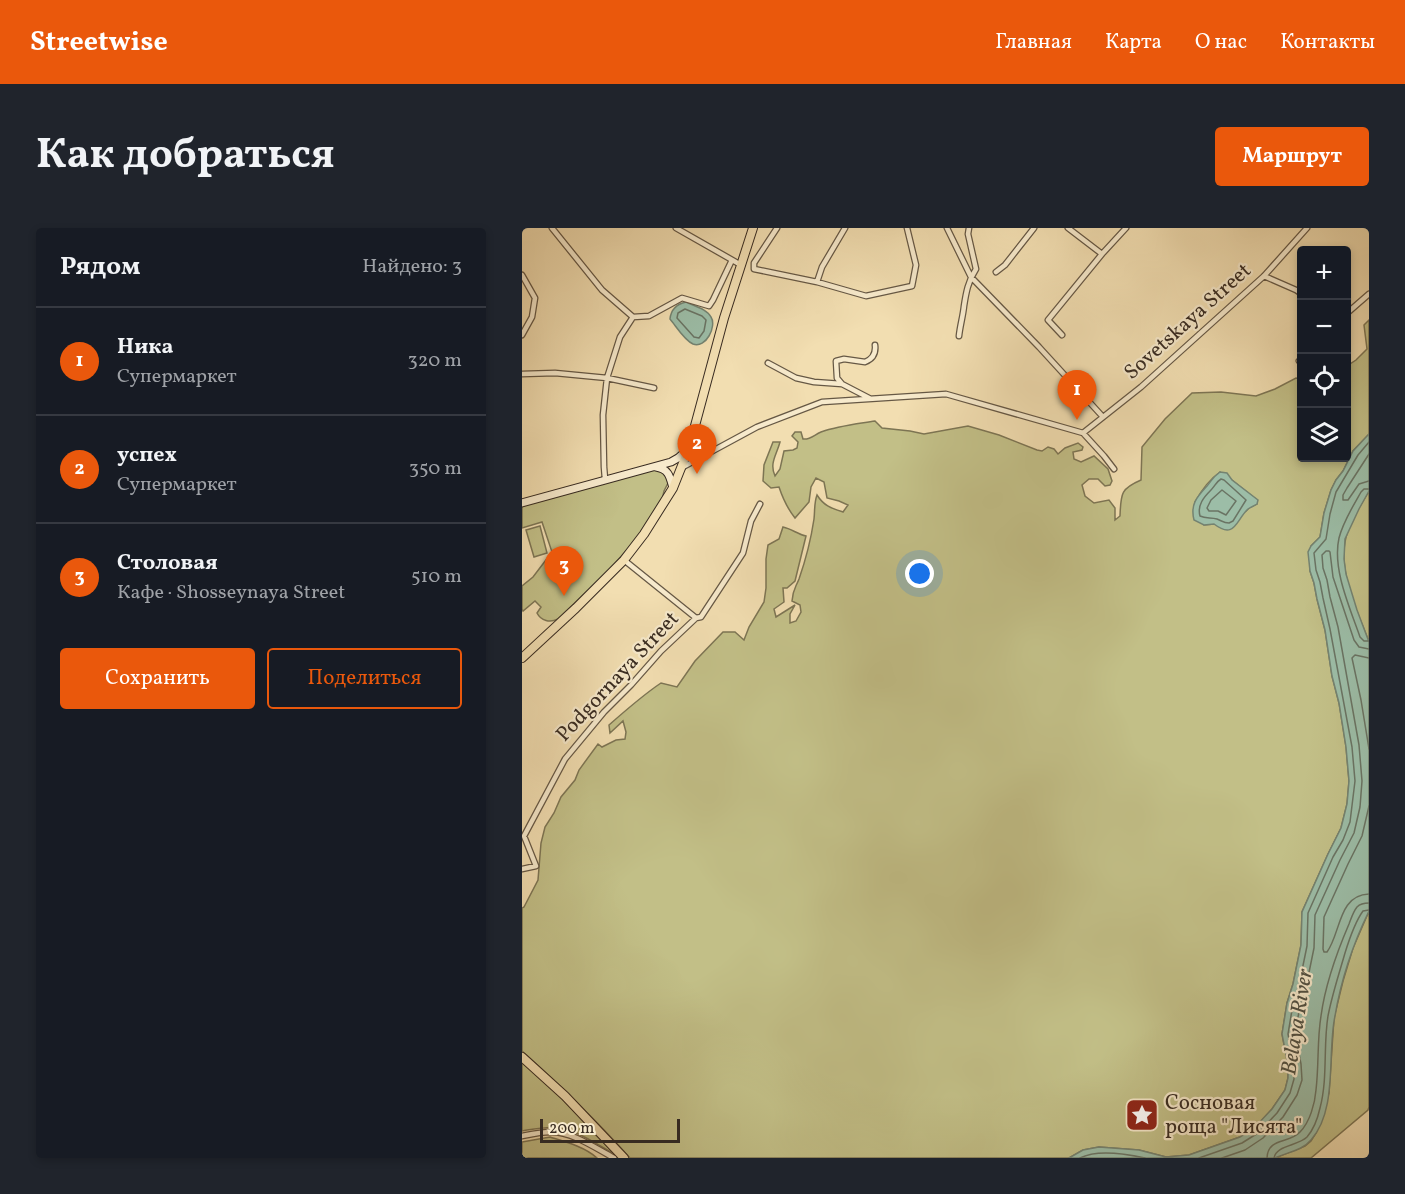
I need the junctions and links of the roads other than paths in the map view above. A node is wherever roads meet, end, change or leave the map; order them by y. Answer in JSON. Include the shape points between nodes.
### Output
{"nodes":[{"id":1,"x":552,"y":228,"type":"edge"},
{"id":2,"x":676,"y":228,"type":"edge"},
{"id":3,"x":753,"y":228,"type":"edge"},
{"id":4,"x":777,"y":228,"type":"edge"},
{"id":5,"x":845,"y":228,"type":"edge"},
{"id":6,"x":907,"y":228,"type":"edge"},
{"id":7,"x":948,"y":228,"type":"edge"},
{"id":8,"x":969,"y":228,"type":"edge"},
{"id":9,"x":1034,"y":228,"type":"edge"},
{"id":10,"x":1068,"y":228,"type":"edge"},
{"id":11,"x":1126,"y":228,"type":"edge"},
{"id":12,"x":1307,"y":228,"type":"edge"},
{"id":13,"x":1102,"y":254,"type":"junction"},
{"id":14,"x":732,"y":260,"type":"junction"},
{"id":15,"x":741,"y":265,"type":"junction"},
{"id":16,"x":996,"y":272,"type":"dead end"},
{"id":17,"x":522,"y":275,"type":"edge"},
{"id":18,"x":1264,"y":276,"type":"junction"},
{"id":19,"x":971,"y":277,"type":"junction"},
{"id":20,"x":817,"y":282,"type":"junction"},
{"id":21,"x":1297,"y":291,"type":"edge"},
{"id":22,"x":1369,"y":294,"type":"edge"},
{"id":23,"x":1351,"y":310,"type":"edge"},
{"id":24,"x":633,"y":317,"type":"junction"},
{"id":25,"x":522,"y":335,"type":"edge"},
{"id":26,"x":1062,"y":335,"type":"dead end"},
{"id":27,"x":959,"y":336,"type":"dead end"},
{"id":28,"x":875,"y":345,"type":"dead end"},
{"id":29,"x":768,"y":363,"type":"dead end"},
{"id":30,"x":522,"y":374,"type":"edge"},
{"id":31,"x":607,"y":378,"type":"junction"},
{"id":32,"x":842,"y":384,"type":"junction"},
{"id":33,"x":654,"y":388,"type":"dead end"},
{"id":34,"x":870,"y":398,"type":"junction"},
{"id":35,"x":1103,"y":417,"type":"junction"},
{"id":36,"x":1083,"y":433,"type":"junction"},
{"id":37,"x":689,"y":448,"type":"junction"},
{"id":38,"x":654,"y":467,"type":"junction"},
{"id":39,"x":682,"y":467,"type":"junction"},
{"id":40,"x":1114,"y":469,"type":"dead end"},
{"id":41,"x":605,"y":479,"type":"junction"},
{"id":42,"x":673,"y":488,"type":"junction"},
{"id":43,"x":522,"y":503,"type":"edge"},
{"id":44,"x":760,"y":504,"type":"dead end"},
{"id":45,"x":624,"y":560,"type":"junction"},
{"id":46,"x":696,"y":618,"type":"junction"},
{"id":47,"x":522,"y":658,"type":"edge"},
{"id":48,"x":522,"y":869,"type":"edge"},
{"id":49,"x":522,"y":1057,"type":"edge"},
{"id":50,"x":522,"y":1136,"type":"edge"},
{"id":51,"x":614,"y":1158,"type":"edge"},
{"id":52,"x":624,"y":1158,"type":"edge"}],
"edges":[{"from":1,"to":24,"type":"street","via":[[602,290]]},
{"from":2,"to":14,"type":"street"},
{"from":3,"to":15,"type":"main road"},
{"from":4,"to":20,"type":"street","via":[[754,269]]},
{"from":5,"to":20,"type":"street"},
{"from":6,"to":20,"type":"street","via":[[916,265],[912,286],[866,296]]},
{"from":7,"to":19,"type":"street"},
{"from":8,"to":19,"type":"street","via":[[976,269]]},
{"from":9,"to":16,"type":"street"},
{"from":10,"to":13,"type":"street"},
{"from":11,"to":13,"type":"street"},
{"from":12,"to":18,"type":"street","name":"Sovetskaya Street"},
{"from":13,"to":26,"type":"street","via":[[1048,320]]},
{"from":14,"to":15,"type":"street"},
{"from":14,"to":24,"type":"street","via":[[709,306],[682,298],[649,316]]},
{"from":15,"to":37,"type":"main road"},
{"from":17,"to":25,"type":"street","via":[[535,298],[532,317]]},
{"from":18,"to":21,"type":"street"},
{"from":18,"to":35,"type":"street","name":"Sovetskaya Street"},
{"from":19,"to":27,"type":"street"},
{"from":19,"to":35,"type":"street"},
{"from":22,"to":23,"type":"street"},
{"from":24,"to":31,"type":"street","via":[[620,338]]},
{"from":28,"to":32,"type":"street","via":[[876,351],[869,361],[836,360],[837,378]]},
{"from":29,"to":32,"type":"street","via":[[803,381]]},
{"from":30,"to":31,"type":"street"},
{"from":31,"to":33,"type":"street"},
{"from":31,"to":41,"type":"street","via":[[603,415]]},
{"from":32,"to":34,"type":"street"},
{"from":34,"to":36,"type":"street","via":[[946,394]]},
{"from":34,"to":39,"type":"street","via":[[822,402],[757,427]]},
{"from":35,"to":36,"type":"street","name":"Sovetskaya Street"},
{"from":36,"to":40,"type":"street"},
{"from":37,"to":38,"type":"main road","via":[[676,459]]},
{"from":37,"to":39,"type":"main road"},
{"from":38,"to":39,"type":"main road"},
{"from":38,"to":41,"type":"main road"},
{"from":38,"to":42,"type":"main road","via":[[668,473]]},
{"from":39,"to":42,"type":"main road"},
{"from":41,"to":43,"type":"main road"},
{"from":42,"to":45,"type":"main road"},
{"from":44,"to":46,"type":"street","name":"Podgornaya Street","via":[[743,553],[701,617]]},
{"from":45,"to":46,"type":"street"},
{"from":45,"to":47,"type":"main road"},
{"from":46,"to":48,"type":"street","name":"Podgornaya Street","via":[[604,712],[565,759],[524,836],[536,866]]},
{"from":49,"to":52,"type":"main road"},
{"from":50,"to":51,"type":"street","via":[[561,1133]]}]}
